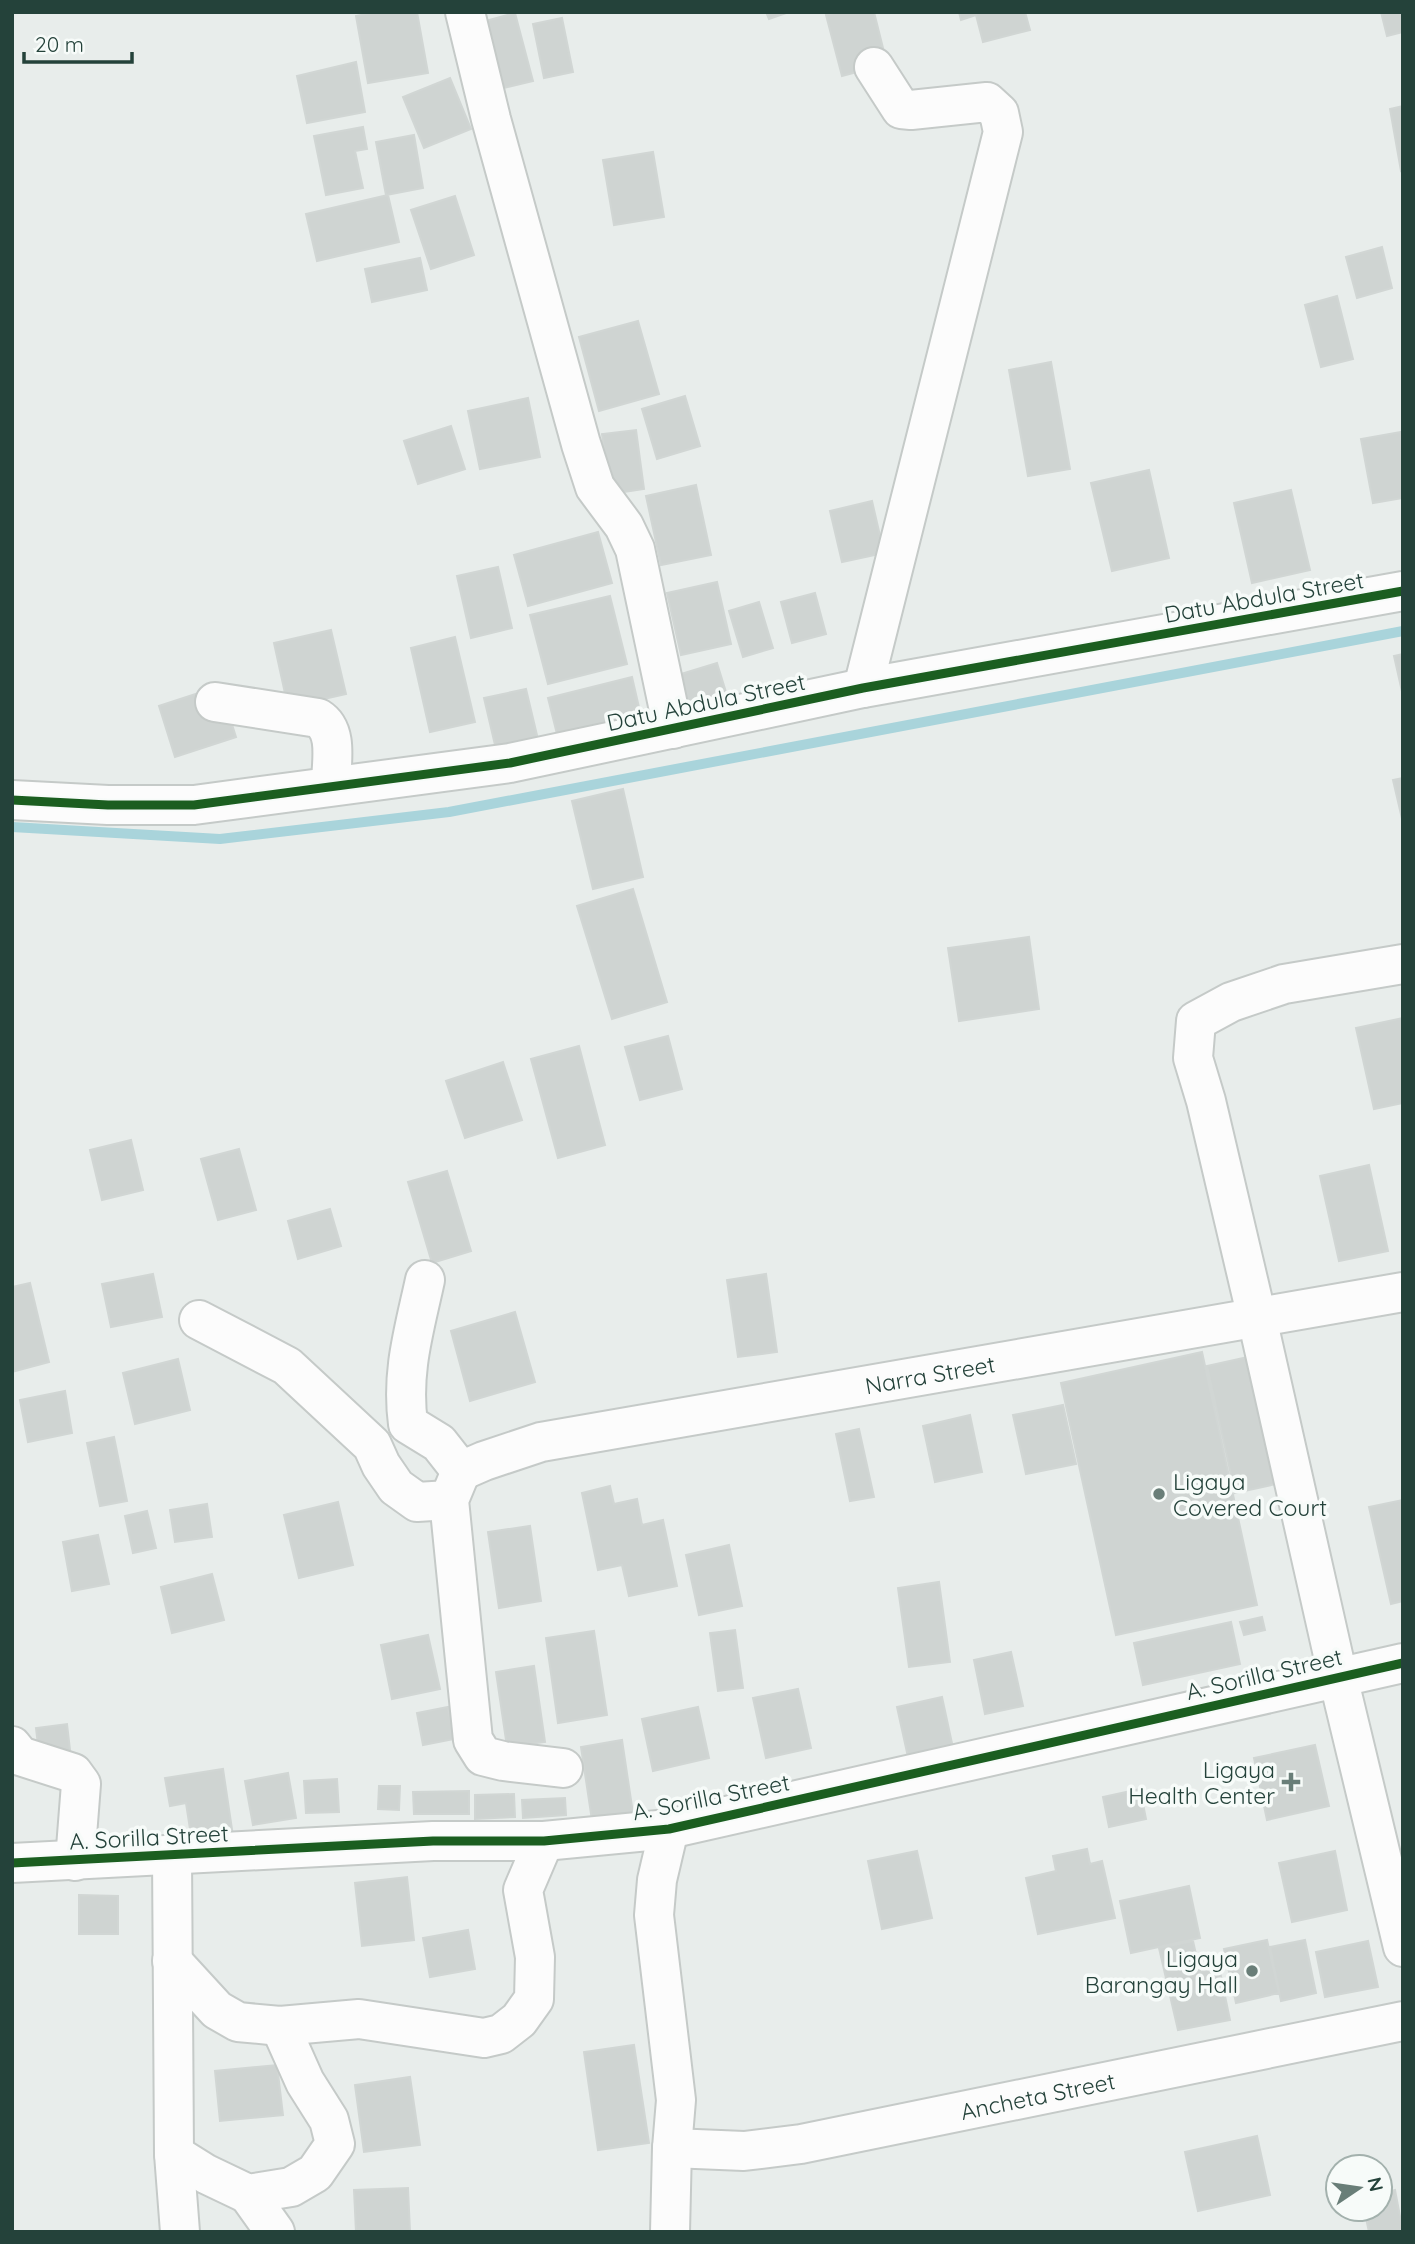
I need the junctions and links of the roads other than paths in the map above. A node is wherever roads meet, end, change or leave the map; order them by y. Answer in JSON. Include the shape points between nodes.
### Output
{"nodes":[{"id":1,"x":464,"y":12,"type":"edge"},
{"id":2,"x":874,"y":67,"type":"dead end"},
{"id":3,"x":1403,"y":591,"type":"edge"},
{"id":4,"x":863,"y":688,"type":"junction"},
{"id":5,"x":215,"y":702,"type":"dead end"},
{"id":6,"x":673,"y":729,"type":"junction"},
{"id":7,"x":331,"y":786,"type":"junction"},
{"id":8,"x":12,"y":800,"type":"edge"},
{"id":9,"x":1403,"y":964,"type":"edge"},
{"id":10,"x":425,"y":1280,"type":"dead end"},
{"id":11,"x":1403,"y":1292,"type":"edge"},
{"id":12,"x":1257,"y":1318,"type":"junction"},
{"id":13,"x":199,"y":1320,"type":"dead end"},
{"id":14,"x":408,"y":1424,"type":"junction"},
{"id":15,"x":372,"y":1445,"type":"junction"},
{"id":16,"x":455,"y":1485,"type":"junction"},
{"id":17,"x":1403,"y":1663,"type":"edge"},
{"id":18,"x":1338,"y":1677,"type":"junction"},
{"id":19,"x":12,"y":1746,"type":"edge"},
{"id":20,"x":563,"y":1768,"type":"dead end"},
{"id":21,"x":669,"y":1829,"type":"junction"},
{"id":22,"x":544,"y":1842,"type":"junction"},
{"id":23,"x":172,"y":1856,"type":"junction"},
{"id":24,"x":75,"y":1860,"type":"junction"},
{"id":25,"x":12,"y":1863,"type":"edge"},
{"id":26,"x":1403,"y":1947,"type":"edge"},
{"id":27,"x":172,"y":1961,"type":"junction"},
{"id":28,"x":1403,"y":2021,"type":"edge"},
{"id":29,"x":280,"y":2026,"type":"junction"},
{"id":30,"x":672,"y":2148,"type":"junction"},
{"id":31,"x":174,"y":2154,"type":"junction"},
{"id":32,"x":248,"y":2194,"type":"junction"},
{"id":33,"x":180,"y":2232,"type":"edge"},
{"id":34,"x":275,"y":2232,"type":"edge"},
{"id":35,"x":670,"y":2232,"type":"edge"}],
"edges":[{"from":1,"to":6,"type":"street","via":[[581,444],[595,487],[635,549]]},
{"from":2,"to":4,"type":"street","via":[[901,109],[987,102],[999,113],[1003,132]]},
{"from":3,"to":4,"type":"street","name":"Datu Abdula Street"},
{"from":4,"to":6,"type":"street","name":"Datu Abdula Street"},
{"from":5,"to":7,"type":"street","via":[[326,723],[332,732]]},
{"from":6,"to":7,"type":"street","name":"Datu Abdula Street","via":[[510,763]]},
{"from":7,"to":8,"type":"street","name":"Datu Abdula Street","via":[[194,805]]},
{"from":9,"to":12,"type":"street","via":[[1284,984],[1231,1002],[1196,1021],[1193,1058]]},
{"from":10,"to":14,"type":"street","via":[[406,1368]]},
{"from":11,"to":12,"type":"street","name":"Narra Street"},
{"from":12,"to":16,"type":"street","name":"Narra Street","via":[[541,1442],[484,1461]]},
{"from":12,"to":18,"type":"street"},
{"from":13,"to":15,"type":"street","via":[[287,1366]]},
{"from":14,"to":15,"type":"street"},
{"from":14,"to":16,"type":"street","via":[[439,1443]]},
{"from":15,"to":16,"type":"street","via":[[396,1487],[417,1502]]},
{"from":16,"to":20,"type":"street","via":[[473,1740],[483,1756]]},
{"from":17,"to":18,"type":"street","name":"A. Sorilla Street"},
{"from":18,"to":21,"type":"street","name":"A. Sorilla Street"},
{"from":18,"to":26,"type":"street"},
{"from":19,"to":24,"type":"street","via":[[20,1756],[73,1773],[81,1784]]},
{"from":21,"to":22,"type":"street","name":"A. Sorilla Street"},
{"from":21,"to":30,"type":"street","via":[[654,1914],[675,2074]]},
{"from":22,"to":23,"type":"street","name":"A. Sorilla Street","via":[[433,1841]]},
{"from":22,"to":29,"type":"street","via":[[523,1890],[535,1957],[534,1999],[520,2020],[500,2034],[484,2038],[359,2019]]},
{"from":23,"to":24,"type":"street","name":"A. Sorilla Street"},
{"from":23,"to":27,"type":"street"},
{"from":24,"to":25,"type":"street","name":"A. Sorilla Street"},
{"from":27,"to":29,"type":"street","via":[[217,2010],[238,2022]]},
{"from":27,"to":31,"type":"street"},
{"from":28,"to":30,"type":"street","name":"Ancheta Street","via":[[801,2144],[744,2151]]},
{"from":29,"to":32,"type":"street","via":[[305,2082],[329,2120],[335,2144],[315,2173],[291,2187]]},
{"from":30,"to":35,"type":"street"},
{"from":31,"to":32,"type":"street"},
{"from":31,"to":33,"type":"street"},
{"from":32,"to":34,"type":"street"}]}
